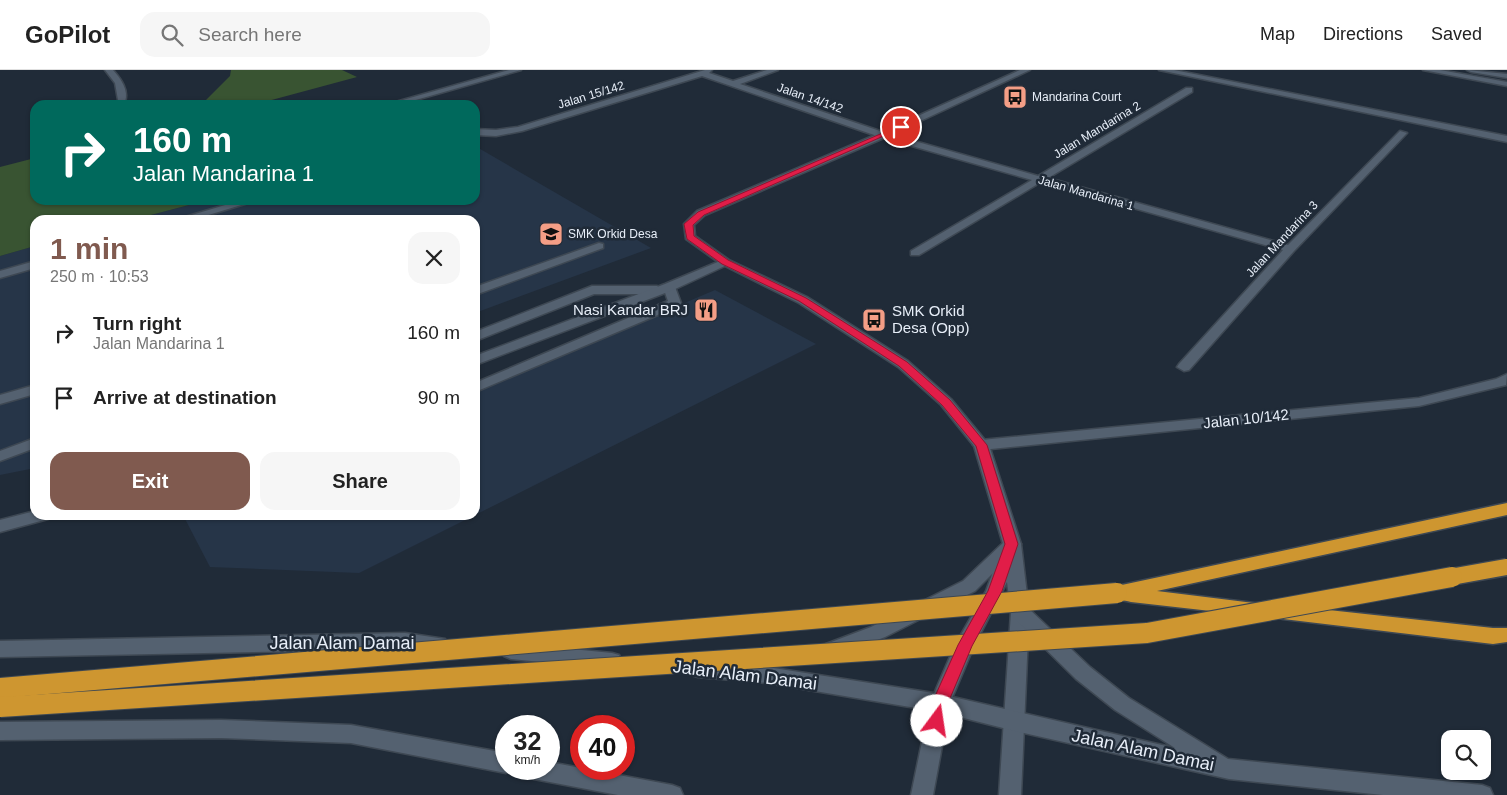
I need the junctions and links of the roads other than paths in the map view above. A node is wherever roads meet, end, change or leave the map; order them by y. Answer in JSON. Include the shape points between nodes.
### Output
{"nodes":[{"id":1,"x":108,"y":70,"type":"edge"},
{"id":2,"x":516,"y":70,"type":"edge"},
{"id":3,"x":711,"y":70,"type":"edge"},
{"id":4,"x":774,"y":70,"type":"edge"},
{"id":5,"x":1026,"y":70,"type":"edge"},
{"id":6,"x":1163,"y":70,"type":"edge"},
{"id":7,"x":1427,"y":70,"type":"edge"},
{"id":8,"x":1471,"y":70,"type":"edge"},
{"id":9,"x":701,"y":73,"type":"junction"},
{"id":10,"x":1507,"y":76,"type":"edge"},
{"id":11,"x":735,"y":83,"type":"junction"},
{"id":12,"x":1507,"y":84,"type":"edge"},
{"id":13,"x":1189,"y":90,"type":"dead end"},
{"id":14,"x":122,"y":100,"type":"dead end"},
{"id":15,"x":417,"y":100,"type":"edge"},
{"id":16,"x":480,"y":132,"type":"edge"},
{"id":17,"x":1403,"y":133,"type":"dead end"},
{"id":18,"x":883,"y":135,"type":"junction"},
{"id":19,"x":1507,"y":139,"type":"edge"},
{"id":20,"x":1038,"y":180,"type":"junction"},
{"id":21,"x":235,"y":205,"type":"edge"},
{"id":22,"x":198,"y":215,"type":"edge"},
{"id":23,"x":599,"y":246,"type":"dead end"},
{"id":24,"x":1290,"y":250,"type":"junction"},
{"id":25,"x":915,"y":253,"type":"dead end"},
{"id":26,"x":725,"y":262,"type":"junction"},
{"id":27,"x":30,"y":266,"type":"edge"},
{"id":28,"x":0,"y":275,"type":"edge"},
{"id":29,"x":480,"y":289,"type":"edge"},
{"id":30,"x":663,"y":289,"type":"junction"},
{"id":31,"x":480,"y":335,"type":"edge"},
{"id":32,"x":480,"y":359,"type":"edge"},
{"id":33,"x":1184,"y":367,"type":"dead end"},
{"id":34,"x":1507,"y":378,"type":"edge"},
{"id":35,"x":480,"y":386,"type":"edge"},
{"id":36,"x":30,"y":391,"type":"edge"},
{"id":37,"x":0,"y":400,"type":"edge"},
{"id":38,"x":30,"y":445,"type":"edge"},
{"id":39,"x":981,"y":445,"type":"junction"},
{"id":40,"x":0,"y":456,"type":"edge"},
{"id":41,"x":1507,"y":509,"type":"edge"},
{"id":42,"x":30,"y":518,"type":"edge"},
{"id":43,"x":0,"y":526,"type":"edge"},
{"id":44,"x":1012,"y":544,"type":"junction"},
{"id":45,"x":1507,"y":568,"type":"edge"},
{"id":46,"x":1117,"y":593,"type":"junction"},
{"id":47,"x":1020,"y":612,"type":"junction"},
{"id":48,"x":1507,"y":635,"type":"edge"},
{"id":49,"x":0,"y":649,"type":"edge"},
{"id":50,"x":767,"y":675,"type":"junction"},
{"id":51,"x":0,"y":688,"type":"edge"},
{"id":52,"x":940,"y":703,"type":"junction"},
{"id":53,"x":0,"y":707,"type":"edge"},
{"id":54,"x":1015,"y":722,"type":"junction"},
{"id":55,"x":0,"y":731,"type":"edge"},
{"id":56,"x":495,"y":761,"type":"edge"},
{"id":57,"x":1229,"y":769,"type":"junction"},
{"id":58,"x":560,"y":774,"type":"edge"},
{"id":59,"x":672,"y":795,"type":"edge"},
{"id":60,"x":922,"y":795,"type":"edge"},
{"id":61,"x":1010,"y":795,"type":"edge"},
{"id":62,"x":1482,"y":795,"type":"edge"}],
"edges":[{"from":1,"to":14,"type":"street","via":[[117,78]]},
{"from":2,"to":15,"type":"street"},
{"from":3,"to":9,"type":"street","name":"Jalan 15/142"},
{"from":4,"to":11,"type":"street"},
{"from":5,"to":18,"type":"street"},
{"from":6,"to":19,"type":"street"},
{"from":7,"to":12,"type":"street"},
{"from":8,"to":10,"type":"street"},
{"from":9,"to":11,"type":"street","name":"Jalan 14/142"},
{"from":9,"to":16,"type":"street","name":"Jalan 15/142","via":[[519,129]]},
{"from":11,"to":18,"type":"street","name":"Jalan 14/142"},
{"from":13,"to":20,"type":"street","name":"Jalan Mandarina 2"},
{"from":17,"to":24,"type":"street","name":"Jalan Mandarina 3"},
{"from":18,"to":20,"type":"street","name":"Jalan Mandarina 1"},
{"from":18,"to":26,"type":"street","via":[[701,213],[688,224],[690,237]]},
{"from":20,"to":24,"type":"street","name":"Jalan Mandarina 1"},
{"from":20,"to":25,"type":"street","name":"Jalan Mandarina 2"},
{"from":21,"to":22,"type":"street"},
{"from":23,"to":29,"type":"street"},
{"from":24,"to":33,"type":"street","name":"Jalan Mandarina 3"},
{"from":26,"to":30,"type":"street"},
{"from":26,"to":39,"type":"street","via":[[803,300],[903,364],[946,402]]},
{"from":27,"to":28,"type":"street"},
{"from":30,"to":31,"type":"street","via":[[592,290]]},
{"from":30,"to":32,"type":"street"},
{"from":30,"to":35,"type":"street","via":[[675,303]]},
{"from":34,"to":39,"type":"street","name":"Jalan 10/142","via":[[1419,402]]},
{"from":36,"to":37,"type":"street"},
{"from":38,"to":40,"type":"street"},
{"from":39,"to":44,"type":"street"},
{"from":41,"to":46,"type":"highway"},
{"from":42,"to":43,"type":"street"},
{"from":44,"to":47,"type":"street"},
{"from":44,"to":50,"type":"street","via":[[969,586],[878,632]]},
{"from":44,"to":52,"type":"street","via":[[995,591],[965,645]]},
{"from":45,"to":53,"type":"highway","bridge":true,"via":[[1147,633]]},
{"from":46,"to":48,"type":"highway","bridge":true},
{"from":46,"to":51,"type":"highway","bridge":true},
{"from":47,"to":54,"type":"street"},
{"from":47,"to":57,"type":"street","via":[[1083,673],[1122,704]]},
{"from":49,"to":50,"type":"street","name":"Jalan Alam Damai","via":[[405,641]]},
{"from":50,"to":52,"type":"street","name":"Jalan Alam Damai"},
{"from":52,"to":54,"type":"street","name":"Jalan Alam Damai"},
{"from":52,"to":60,"type":"street"},
{"from":54,"to":57,"type":"street","name":"Jalan Alam Damai"},
{"from":54,"to":61,"type":"street"},
{"from":55,"to":56,"type":"street","via":[[221,729],[351,734]]},
{"from":57,"to":62,"type":"street","name":"Jalan Alam Damai"},
{"from":58,"to":59,"type":"street"}]}
